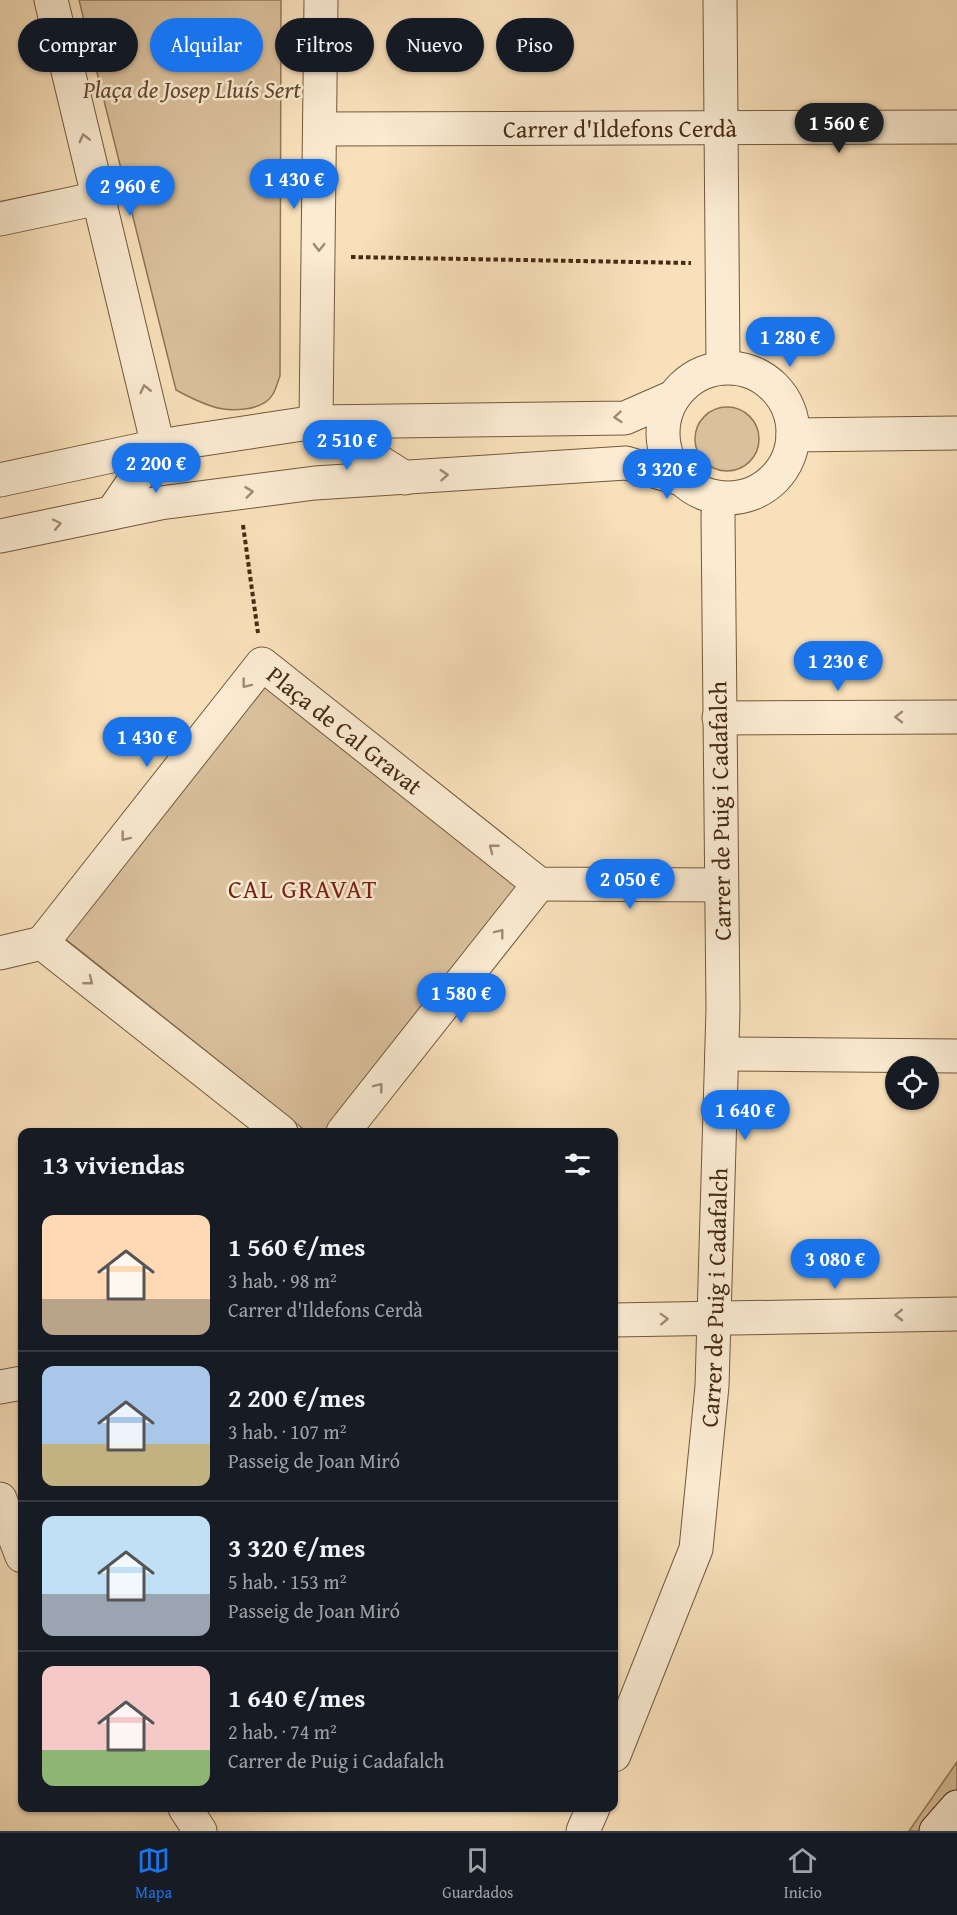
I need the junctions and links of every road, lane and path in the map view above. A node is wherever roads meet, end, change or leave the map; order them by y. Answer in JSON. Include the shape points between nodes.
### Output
{"nodes":[{"id":1,"x":51,"y":0,"type":"edge"},
{"id":2,"x":321,"y":0,"type":"edge"},
{"id":3,"x":720,"y":0,"type":"edge"},
{"id":4,"x":957,"y":127,"type":"edge"},
{"id":5,"x":320,"y":129,"type":"junction"},
{"id":6,"x":721,"y":129,"type":"junction"},
{"id":7,"x":99,"y":198,"type":"junction"},
{"id":8,"x":0,"y":219,"type":"edge"},
{"id":9,"x":319,"y":257,"type":"junction"},
{"id":10,"x":722,"y":263,"type":"junction"},
{"id":11,"x":723,"y":367,"type":"junction"},
{"id":12,"x":673,"y":397,"type":"junction"},
{"id":13,"x":569,"y":418,"type":"junction"},
{"id":14,"x":316,"y":422,"type":"junction"},
{"id":15,"x":957,"y":433,"type":"edge"},
{"id":16,"x":793,"y":435,"type":"junction"},
{"id":17,"x":158,"y":446,"type":"junction"},
{"id":18,"x":567,"y":467,"type":"junction"},
{"id":19,"x":405,"y":478,"type":"junction"},
{"id":20,"x":681,"y":478,"type":"junction"},
{"id":21,"x":0,"y":480,"type":"edge"},
{"id":22,"x":239,"y":493,"type":"junction"},
{"id":23,"x":720,"y":498,"type":"junction"},
{"id":24,"x":112,"y":513,"type":"junction"},
{"id":25,"x":0,"y":536,"type":"edge"},
{"id":26,"x":262,"y":664,"type":"junction"},
{"id":27,"x":957,"y":717,"type":"edge"},
{"id":28,"x":719,"y":718,"type":"junction"},
{"id":29,"x":539,"y":884,"type":"junction"},
{"id":30,"x":721,"y":885,"type":"junction"},
{"id":31,"x":42,"y":943,"type":"junction"},
{"id":32,"x":0,"y":953,"type":"edge"},
{"id":33,"x":722,"y":1054,"type":"junction"},
{"id":34,"x":957,"y":1056,"type":"edge"},
{"id":35,"x":276,"y":1128,"type":"edge"},
{"id":36,"x":346,"y":1128,"type":"edge"},
{"id":37,"x":957,"y":1314,"type":"edge"},
{"id":38,"x":714,"y":1317,"type":"junction"},
{"id":39,"x":618,"y":1320,"type":"edge"},
{"id":40,"x":18,"y":1384,"type":"edge"},
{"id":41,"x":0,"y":1387,"type":"edge"},
{"id":42,"x":0,"y":1499,"type":"edge"},
{"id":43,"x":18,"y":1546,"type":"edge"},
{"id":44,"x":618,"y":1745,"type":"edge"},
{"id":45,"x":957,"y":1807,"type":"edge"},
{"id":46,"x":188,"y":1812,"type":"edge"},
{"id":47,"x":591,"y":1812,"type":"edge"},
{"id":48,"x":200,"y":1831,"type":"edge"},
{"id":49,"x":583,"y":1831,"type":"edge"},
{"id":50,"x":936,"y":1831,"type":"edge"}],
"edges":[{"from":7,"to":1,"type":"street","one_way":true},
{"from":2,"to":5,"type":"street"},
{"from":3,"to":6,"type":"street"},
{"from":4,"to":6,"type":"street","name":"Carrer d'Ildefons Cerdà"},
{"from":5,"to":6,"type":"street","name":"Carrer d'Ildefons Cerdà"},
{"from":5,"to":9,"type":"street","one_way":true},
{"from":6,"to":10,"type":"street"},
{"from":7,"to":8,"type":"street"},
{"from":17,"to":7,"type":"street","one_way":true},
{"from":9,"to":10,"type":"path"},
{"from":9,"to":14,"type":"street"},
{"from":10,"to":11,"type":"street"},
{"from":11,"to":12,"type":"street","via":[[704,371]]},
{"from":11,"to":16,"type":"street","via":[[745,369],[765,379],[780,394],[790,413]]},
{"from":12,"to":13,"type":"street","one_way":true,"via":[[625,417]]},
{"from":12,"to":20,"type":"street","via":[[664,418],[663,439],[668,461]]},
{"from":13,"to":14,"type":"street"},
{"from":13,"to":18,"type":"street","via":[[592,432],[591,452]]},
{"from":14,"to":17,"type":"street"},
{"from":14,"to":19,"type":"street"},
{"from":15,"to":16,"type":"street"},
{"from":16,"to":23,"type":"street","via":[[781,471],[768,484],[737,498]]},
{"from":17,"to":21,"type":"street"},
{"from":17,"to":24,"type":"street"},
{"from":19,"to":18,"type":"street","one_way":true},
{"from":18,"to":20,"type":"street","via":[[626,463]]},
{"from":22,"to":19,"type":"street","one_way":true,"via":[[315,483]]},
{"from":20,"to":23,"type":"street","via":[[692,488]]},
{"from":22,"to":24,"type":"street"},
{"from":22,"to":26,"type":"path"},
{"from":23,"to":28,"type":"street","name":"Carrer de Puig i Cadafalch"},
{"from":25,"to":24,"type":"street","one_way":true},
{"from":29,"to":26,"type":"street","name":"Plaça de Cal Gravat","one_way":true},
{"from":26,"to":31,"type":"street","name":"Plaça de Cal Gravat","one_way":true},
{"from":27,"to":28,"type":"street","one_way":true},
{"from":28,"to":30,"type":"street","name":"Carrer de Puig i Cadafalch"},
{"from":29,"to":30,"type":"street"},
{"from":36,"to":29,"type":"street","one_way":true},
{"from":30,"to":33,"type":"street","name":"Carrer de Puig i Cadafalch"},
{"from":31,"to":32,"type":"street"},
{"from":31,"to":35,"type":"street","one_way":true},
{"from":33,"to":34,"type":"street"},
{"from":33,"to":38,"type":"street","name":"Carrer de Puig i Cadafalch"},
{"from":37,"to":38,"type":"street","one_way":true},
{"from":39,"to":38,"type":"street","one_way":true},
{"from":38,"to":44,"type":"street","name":"Carrer de Puig i Cadafalch","via":[[712,1386],[696,1549]]},
{"from":40,"to":41,"type":"street"},
{"from":42,"to":43,"type":"street"},
{"from":45,"to":50,"type":"street"},
{"from":46,"to":48,"type":"street"},
{"from":47,"to":49,"type":"street"}]}
